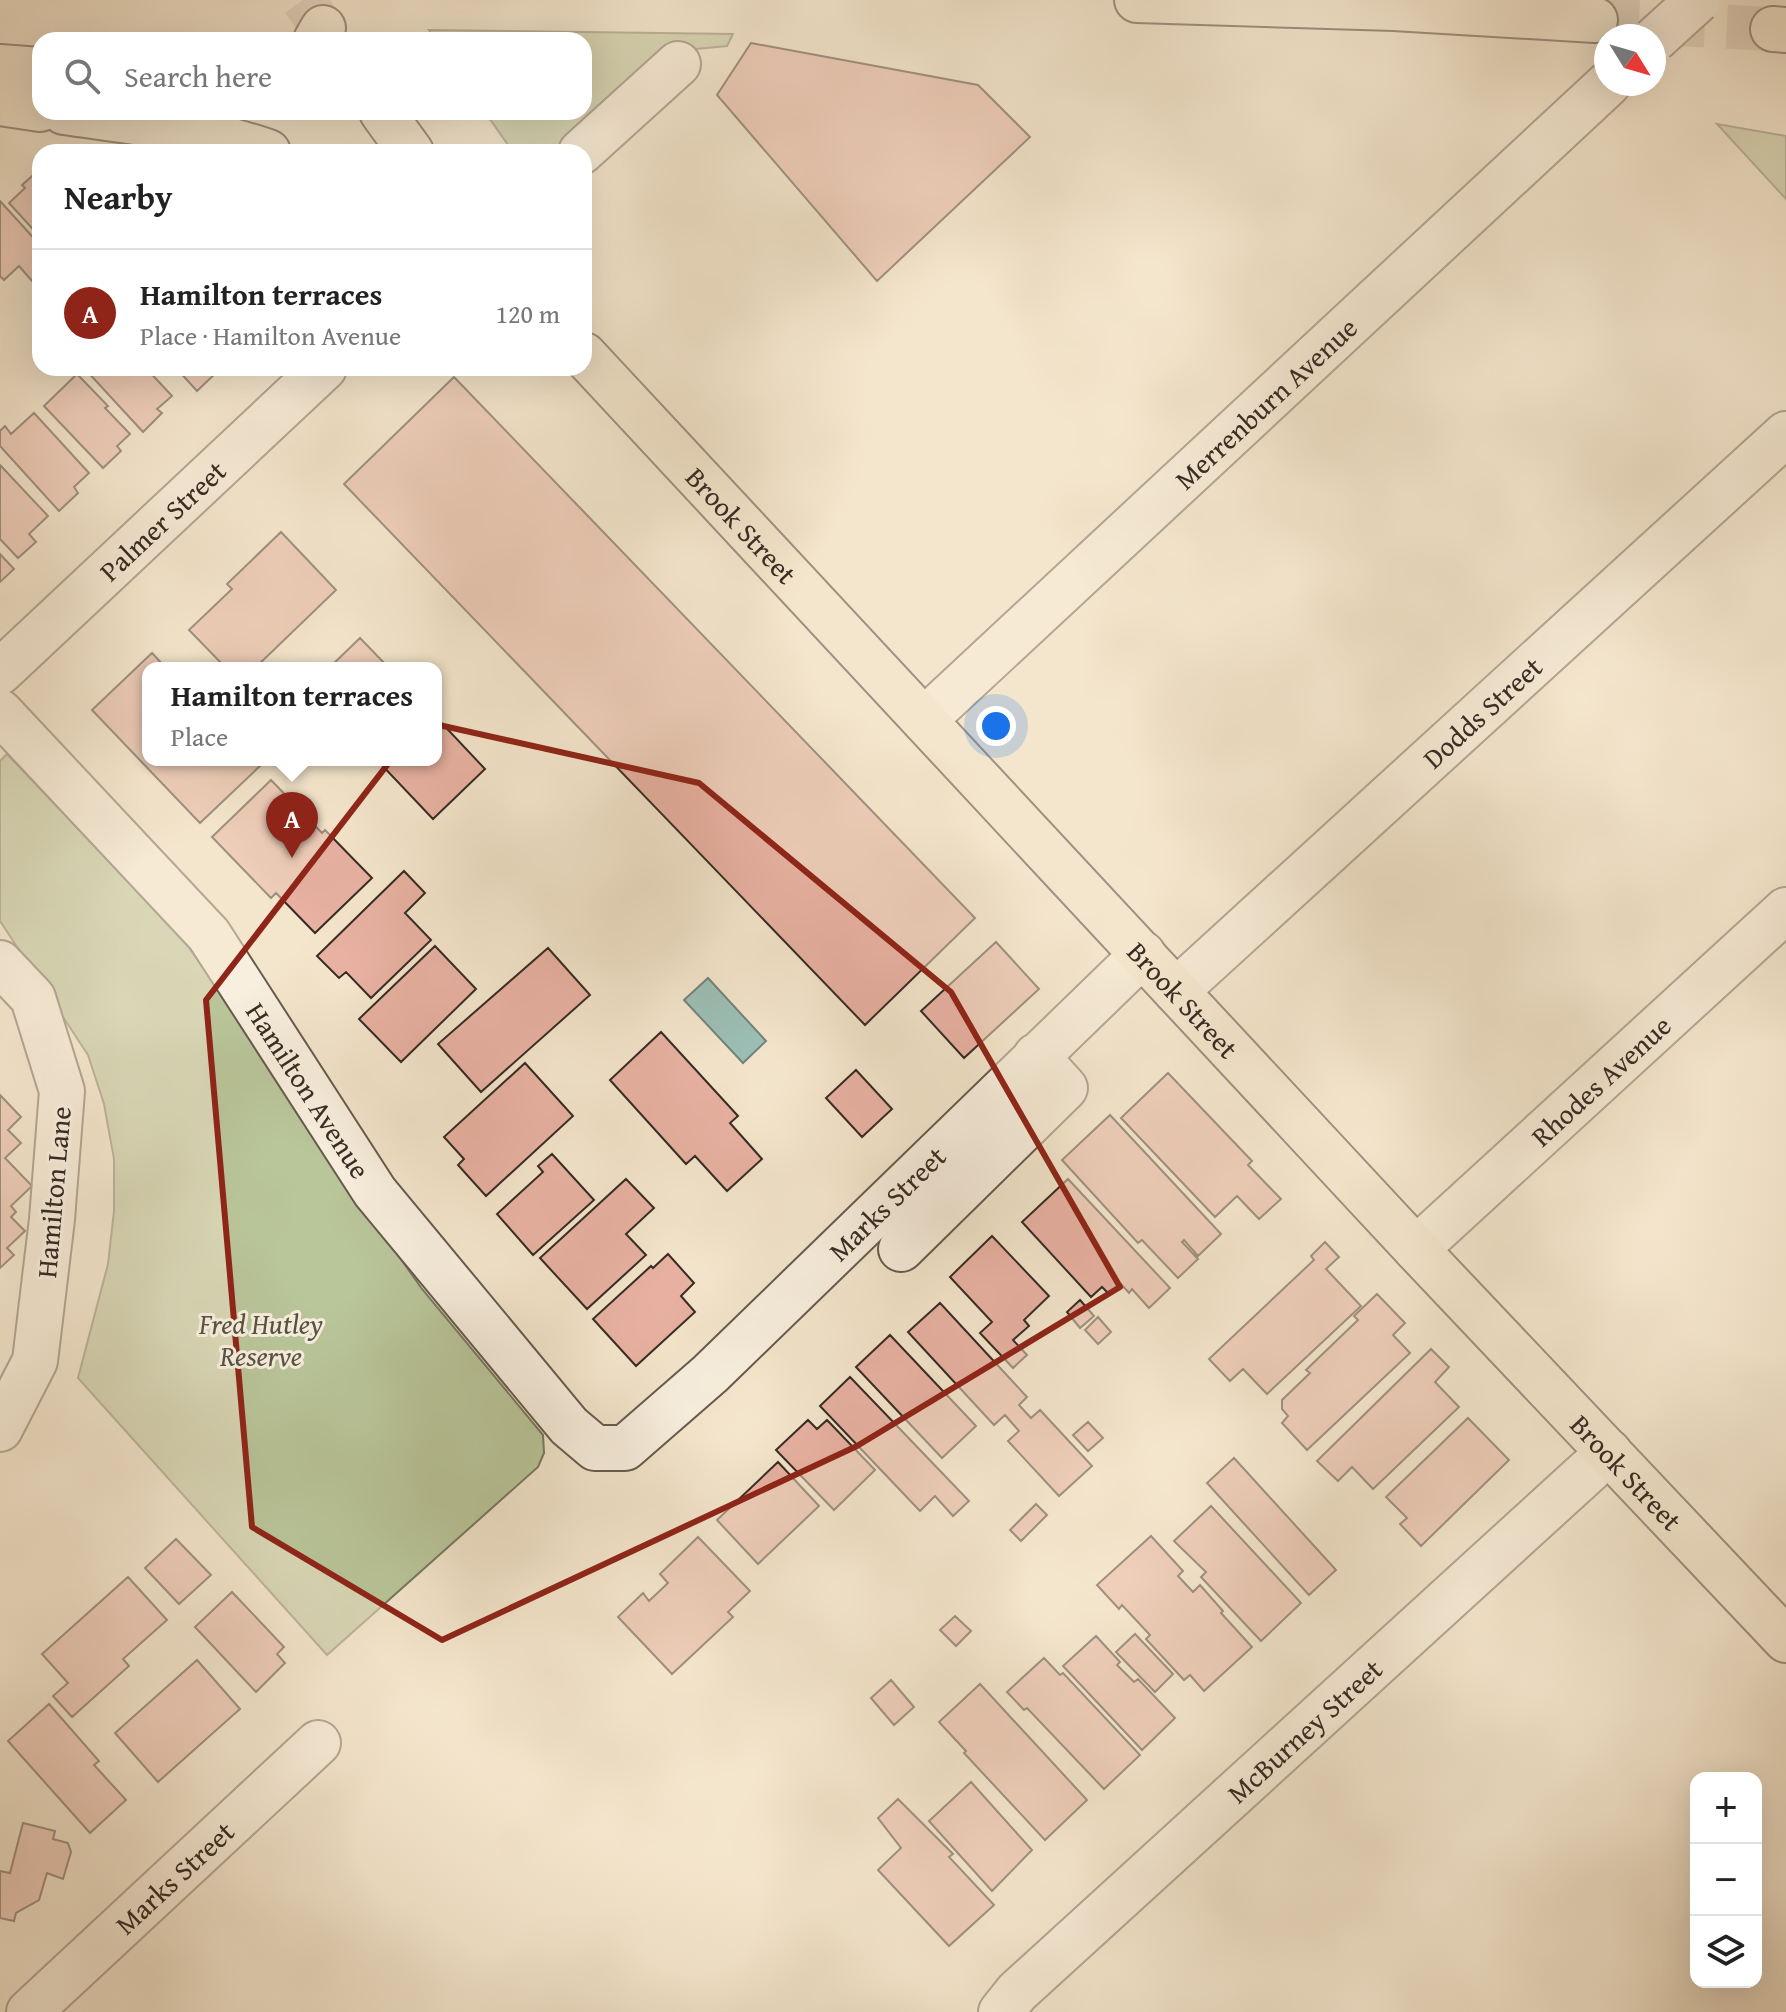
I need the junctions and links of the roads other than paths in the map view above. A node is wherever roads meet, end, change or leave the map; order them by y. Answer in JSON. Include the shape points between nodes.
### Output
{"nodes":[{"id":1,"x":1137,"y":0,"type":"edge"},
{"id":2,"x":1698,"y":0,"type":"edge"},
{"id":3,"x":1595,"y":20,"type":"tunnel mouth"},
{"id":4,"x":1666,"y":29,"type":"edge"},
{"id":5,"x":678,"y":64,"type":"dead end"},
{"id":6,"x":0,"y":67,"type":"edge"},
{"id":7,"x":32,"y":69,"type":"edge"},
{"id":8,"x":1595,"y":96,"type":"edge"},
{"id":9,"x":0,"y":103,"type":"edge"},
{"id":10,"x":32,"y":108,"type":"edge"},
{"id":11,"x":119,"y":120,"type":"edge"},
{"id":12,"x":388,"y":120,"type":"edge"},
{"id":13,"x":245,"y":144,"type":"edge"},
{"id":14,"x":405,"y":144,"type":"edge"},
{"id":15,"x":590,"y":144,"type":"edge"},
{"id":16,"x":592,"y":364,"type":"edge"},
{"id":17,"x":315,"y":376,"type":"edge"},
{"id":18,"x":1786,"y":434,"type":"edge"},
{"id":19,"x":0,"y":672,"type":"edge"},
{"id":20,"x":0,"y":712,"type":"edge"},
{"id":21,"x":924,"y":720,"type":"junction"},
{"id":22,"x":1786,"y":910,"type":"edge"},
{"id":23,"x":1143,"y":954,"type":"junction"},
{"id":24,"x":0,"y":963,"type":"edge"},
{"id":25,"x":1176,"y":991,"type":"junction"},
{"id":26,"x":1036,"y":1056,"type":"junction"},
{"id":27,"x":901,"y":1249,"type":"dead end"},
{"id":28,"x":1416,"y":1249,"type":"junction"},
{"id":29,"x":0,"y":1429,"type":"edge"},
{"id":30,"x":625,"y":1448,"type":"joint"},
{"id":31,"x":1609,"y":1452,"type":"junction"},
{"id":32,"x":1786,"y":1640,"type":"edge"},
{"id":33,"x":318,"y":1743,"type":"dead end"},
{"id":34,"x":0,"y":2005,"type":"edge"},
{"id":35,"x":10,"y":2012,"type":"edge"},
{"id":36,"x":29,"y":2012,"type":"edge"},
{"id":37,"x":1001,"y":2012,"type":"edge"}],
"edges":[{"from":1,"to":3,"type":"main road"},
{"from":2,"to":4,"type":"street","bridge":true},
{"from":5,"to":15,"type":"street"},
{"from":6,"to":7,"type":"main road"},
{"from":8,"to":21,"type":"street","name":"Merrenburn Avenue"},
{"from":9,"to":10,"type":"main road"},
{"from":11,"to":13,"type":"main road"},
{"from":12,"to":14,"type":"main road"},
{"from":16,"to":21,"type":"main road","name":"Brook Street"},
{"from":17,"to":19,"type":"street","name":"Palmer Street"},
{"from":18,"to":25,"type":"street","name":"Dodds Street"},
{"from":20,"to":30,"type":"street","name":"Hamilton Avenue","via":[[209,935],[375,1192],[569,1426],[595,1448]]},
{"from":21,"to":23,"type":"main road","name":"Brook Street"},
{"from":22,"to":28,"type":"street","name":"Rhodes Avenue"},
{"from":23,"to":25,"type":"main road","name":"Brook Street"},
{"from":23,"to":26,"type":"street","name":"Marks Street"},
{"from":24,"to":29,"type":"street","name":"Hamilton Lane","via":[[33,998],[62,1091],[35,1361]]},
{"from":25,"to":28,"type":"main road","name":"Brook Street"},
{"from":26,"to":27,"type":"street","via":[[1065,1088]]},
{"from":26,"to":30,"type":"street","name":"Marks Street","via":[[710,1374]]},
{"from":28,"to":31,"type":"main road","name":"Brook Street"},
{"from":31,"to":32,"type":"main road","name":"Brook Street"},
{"from":31,"to":37,"type":"street","name":"McBurney Street","via":[[1028,1981]]},
{"from":33,"to":36,"type":"street","name":"Marks Street"},
{"from":34,"to":35,"type":"street"}]}
